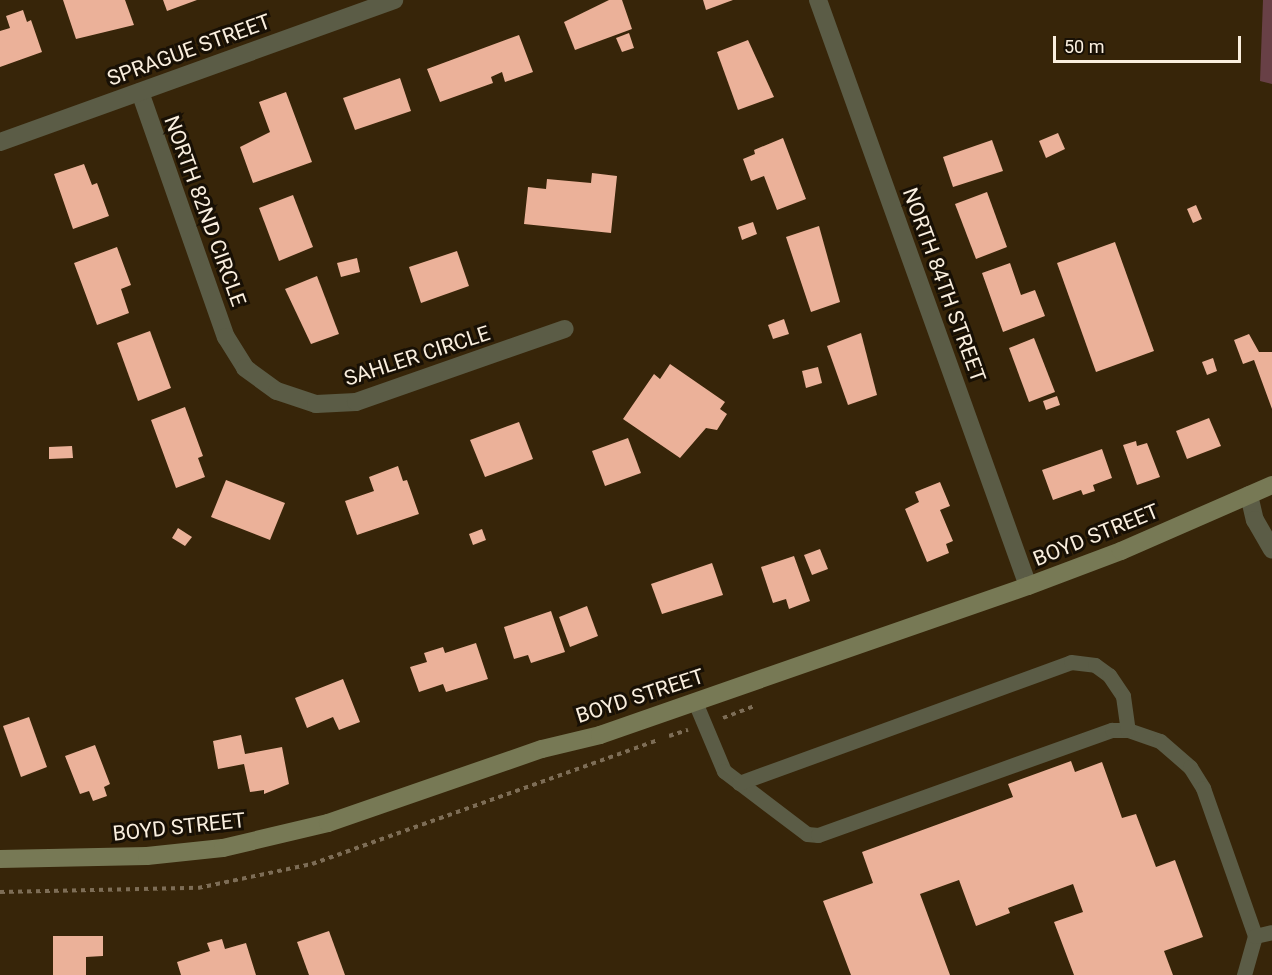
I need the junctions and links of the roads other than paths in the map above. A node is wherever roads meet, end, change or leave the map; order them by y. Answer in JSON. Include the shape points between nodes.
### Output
{"nodes":[{"id":1,"x":394,"y":0,"type":"edge"},
{"id":2,"x":819,"y":0,"type":"edge"},
{"id":3,"x":140,"y":92,"type":"junction"},
{"id":4,"x":0,"y":142,"type":"edge"},
{"id":5,"x":565,"y":329,"type":"dead end"},
{"id":6,"x":229,"y":344,"type":"joint"},
{"id":7,"x":1272,"y":485,"type":"edge"},
{"id":8,"x":1249,"y":495,"type":"junction"},
{"id":9,"x":1272,"y":550,"type":"edge"},
{"id":10,"x":1028,"y":586,"type":"junction"},
{"id":11,"x":695,"y":702,"type":"junction"},
{"id":12,"x":1128,"y":730,"type":"junction"},
{"id":13,"x":739,"y":783,"type":"junction"},
{"id":14,"x":0,"y":859,"type":"edge"},
{"id":15,"x":1272,"y":932,"type":"edge"},
{"id":16,"x":1255,"y":936,"type":"junction"},
{"id":17,"x":1244,"y":975,"type":"edge"}],
"edges":[{"from":1,"to":3,"type":"street","name":"SPRAGUE STREET"},
{"from":2,"to":10,"type":"street","name":"NORTH 84TH STREET"},
{"from":3,"to":4,"type":"street","name":"SPRAGUE STREET"},
{"from":3,"to":6,"type":"street","name":"NORTH 82ND CIRCLE"},
{"from":5,"to":6,"type":"street","name":"SAHLER CIRCLE","via":[[370,398],[338,404],[307,402],[276,391],[245,368]]},
{"from":7,"to":8,"type":"street","name":"BOYD STREET"},
{"from":8,"to":9,"type":"street","via":[[1255,520]]},
{"from":8,"to":10,"type":"street","name":"BOYD STREET"},
{"from":10,"to":11,"type":"street","name":"BOYD STREET"},
{"from":11,"to":13,"type":"lane","via":[[724,771]]},
{"from":11,"to":14,"type":"street","name":"BOYD STREET","via":[[286,836],[224,848],[147,856]]},
{"from":12,"to":13,"type":"lane","via":[[1112,730],[818,834],[807,834]]},
{"from":12,"to":13,"type":"lane","via":[[1123,696],[1109,675],[1095,665],[1071,662]]},
{"from":12,"to":16,"type":"lane","via":[[1176,752],[1194,774]]},
{"from":15,"to":16,"type":"lane"},
{"from":16,"to":17,"type":"lane"}]}
